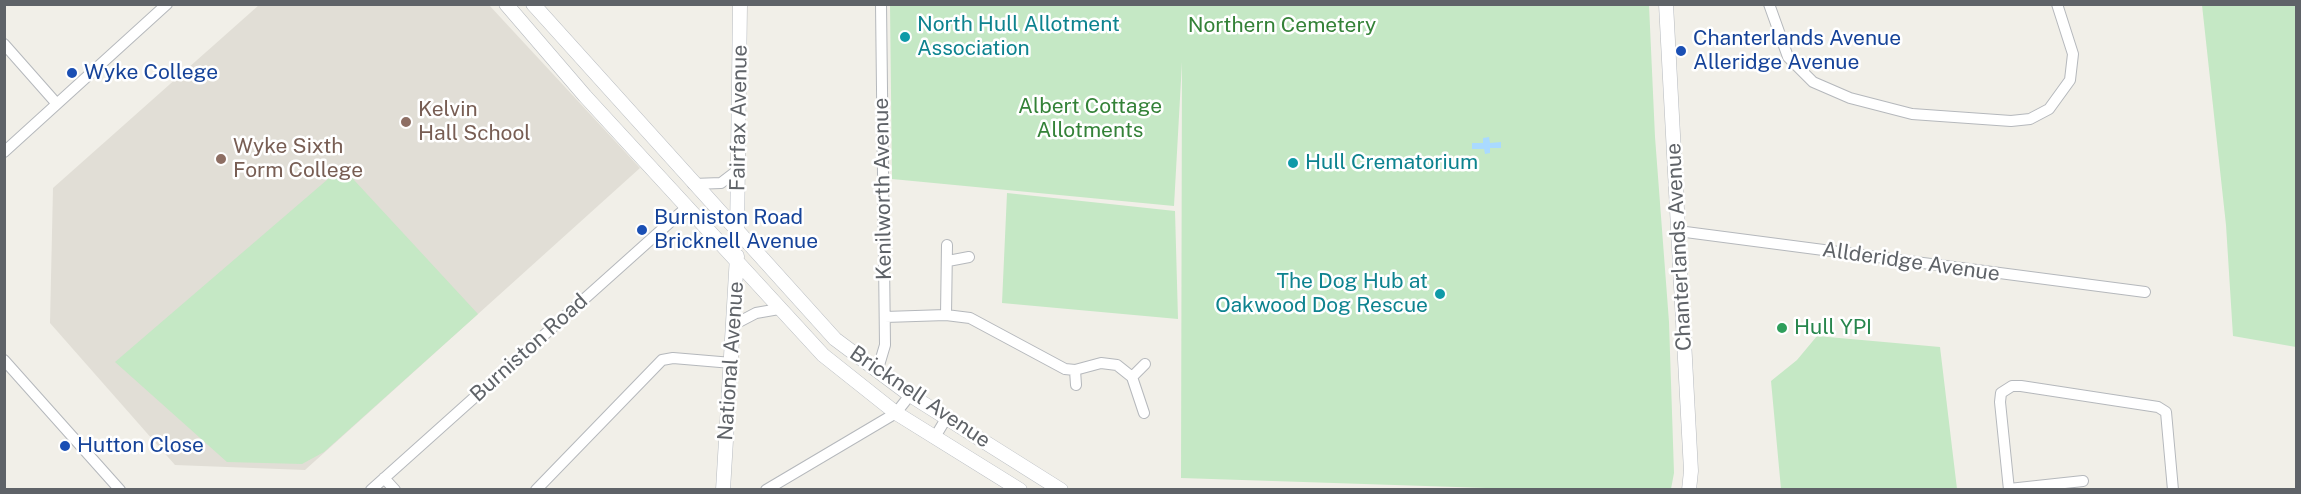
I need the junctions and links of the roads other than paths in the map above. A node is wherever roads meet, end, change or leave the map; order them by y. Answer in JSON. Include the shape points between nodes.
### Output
{"nodes":[{"id":1,"x":167,"y":4,"type":"edge"},
{"id":2,"x":506,"y":4,"type":"edge"},
{"id":3,"x":533,"y":4,"type":"edge"},
{"id":4,"x":740,"y":4,"type":"edge"},
{"id":5,"x":880,"y":4,"type":"edge"},
{"id":6,"x":1666,"y":4,"type":"edge"},
{"id":7,"x":1769,"y":4,"type":"edge"},
{"id":8,"x":2057,"y":4,"type":"edge"},
{"id":9,"x":4,"y":44,"type":"edge"},
{"id":10,"x":57,"y":104,"type":"junction"},
{"id":11,"x":7,"y":150,"type":"edge"},
{"id":12,"x":738,"y":170,"type":"junction"},
{"id":13,"x":693,"y":184,"type":"junction"},
{"id":14,"x":687,"y":207,"type":"junction"},
{"id":15,"x":1677,"y":231,"type":"junction"},
{"id":16,"x":737,"y":232,"type":"junction"},
{"id":17,"x":947,"y":244,"type":"dead end"},
{"id":18,"x":969,"y":257,"type":"dead end"},
{"id":19,"x":737,"y":259,"type":"junction"},
{"id":20,"x":948,"y":261,"type":"junction"},
{"id":21,"x":2145,"y":292,"type":"dead end"},
{"id":22,"x":779,"y":309,"type":"junction"},
{"id":23,"x":946,"y":315,"type":"junction"},
{"id":24,"x":885,"y":317,"type":"junction"},
{"id":25,"x":735,"y":324,"type":"junction"},
{"id":26,"x":835,"y":339,"type":"junction"},
{"id":27,"x":823,"y":356,"type":"junction"},
{"id":28,"x":732,"y":363,"type":"junction"},
{"id":29,"x":1145,"y":364,"type":"dead end"},
{"id":30,"x":6,"y":367,"type":"edge"},
{"id":31,"x":1075,"y":370,"type":"junction"},
{"id":32,"x":877,"y":372,"type":"junction"},
{"id":33,"x":1132,"y":377,"type":"junction"},
{"id":34,"x":1076,"y":385,"type":"dead end"},
{"id":35,"x":910,"y":395,"type":"junction"},
{"id":36,"x":896,"y":413,"type":"junction"},
{"id":37,"x":1144,"y":413,"type":"dead end"},
{"id":38,"x":947,"y":417,"type":"junction"},
{"id":39,"x":935,"y":437,"type":"junction"},
{"id":40,"x":384,"y":478,"type":"junction"},
{"id":41,"x":785,"y":479,"type":"junction"},
{"id":42,"x":2084,"y":481,"type":"dead end"},
{"id":43,"x":120,"y":489,"type":"edge"},
{"id":44,"x":371,"y":489,"type":"edge"},
{"id":45,"x":395,"y":489,"type":"edge"},
{"id":46,"x":536,"y":489,"type":"edge"},
{"id":47,"x":723,"y":489,"type":"edge"},
{"id":48,"x":766,"y":489,"type":"edge"},
{"id":49,"x":792,"y":489,"type":"edge"},
{"id":50,"x":1020,"y":489,"type":"edge"},
{"id":51,"x":1061,"y":489,"type":"edge"},
{"id":52,"x":1689,"y":489,"type":"edge"},
{"id":53,"x":2009,"y":489,"type":"edge"},
{"id":54,"x":2173,"y":489,"type":"edge"}],
"edges":[{"from":1,"to":10,"type":"street"},
{"from":2,"to":14,"type":"street","name":"Bricknell Avenue"},
{"from":3,"to":13,"type":"street","name":"Bricknell Avenue"},
{"from":4,"to":12,"type":"street","name":"Fairfax Avenue"},
{"from":5,"to":24,"type":"street","name":"Kenilworth Avenue"},
{"from":6,"to":15,"type":"street","name":"Chanterlands Avenue"},
{"from":7,"to":8,"type":"street","via":[[1788,57],[1813,82],[1850,98],[1912,114],[2011,121],[2030,119],[2049,109],[2070,81],[2073,54]]},
{"from":9,"to":10,"type":"street"},
{"from":10,"to":11,"type":"street"},
{"from":12,"to":13,"type":"street","via":[[721,183]]},
{"from":12,"to":16,"type":"street","name":"Fairfax Avenue"},
{"from":13,"to":16,"type":"street","name":"Bricknell Avenue"},
{"from":14,"to":19,"type":"street","name":"Bricknell Avenue"},
{"from":14,"to":40,"type":"street","name":"Burniston Road"},
{"from":15,"to":21,"type":"street","name":"Allderidge Avenue"},
{"from":15,"to":52,"type":"street","name":"Chanterlands Avenue"},
{"from":16,"to":19,"type":"street","name":"National Avenue"},
{"from":16,"to":26,"type":"street","name":"Bricknell Avenue"},
{"from":17,"to":20,"type":"street"},
{"from":18,"to":20,"type":"street"},
{"from":19,"to":22,"type":"street","name":"Bricknell Avenue"},
{"from":19,"to":25,"type":"street","name":"National Avenue"},
{"from":20,"to":23,"type":"street"},
{"from":22,"to":25,"type":"street","via":[[756,313]]},
{"from":22,"to":27,"type":"street","name":"Bricknell Avenue"},
{"from":23,"to":24,"type":"street"},
{"from":23,"to":31,"type":"street","via":[[970,318],[1042,358]]},
{"from":24,"to":32,"type":"street","name":"Kenilworth Avenue","via":[[885,345]]},
{"from":25,"to":28,"type":"street","name":"National Avenue"},
{"from":26,"to":27,"type":"street"},
{"from":26,"to":32,"type":"street","name":"Bricknell Avenue"},
{"from":27,"to":36,"type":"street","name":"Bricknell Avenue"},
{"from":28,"to":46,"type":"street","via":[[662,360]]},
{"from":28,"to":47,"type":"street","name":"National Avenue"},
{"from":29,"to":33,"type":"street"},
{"from":30,"to":43,"type":"street"},
{"from":31,"to":33,"type":"street","via":[[1101,363],[1117,365]]},
{"from":31,"to":34,"type":"street"},
{"from":32,"to":35,"type":"street","name":"Bricknell Avenue"},
{"from":33,"to":37,"type":"street"},
{"from":35,"to":36,"type":"street"},
{"from":35,"to":38,"type":"street","name":"Bricknell Avenue"},
{"from":36,"to":39,"type":"street","name":"Bricknell Avenue"},
{"from":36,"to":41,"type":"street"},
{"from":38,"to":39,"type":"street"},
{"from":38,"to":51,"type":"street","name":"Bricknell Avenue"},
{"from":39,"to":50,"type":"street","name":"Bricknell Avenue"},
{"from":40,"to":44,"type":"street","name":"Burniston Road"},
{"from":40,"to":45,"type":"street"},
{"from":41,"to":48,"type":"street"},
{"from":41,"to":49,"type":"street"},
{"from":42,"to":53,"type":"street"},
{"from":53,"to":54,"type":"street","via":[[2000,402],[2001,393],[2012,386],[2158,407],[2166,412]]}]}
